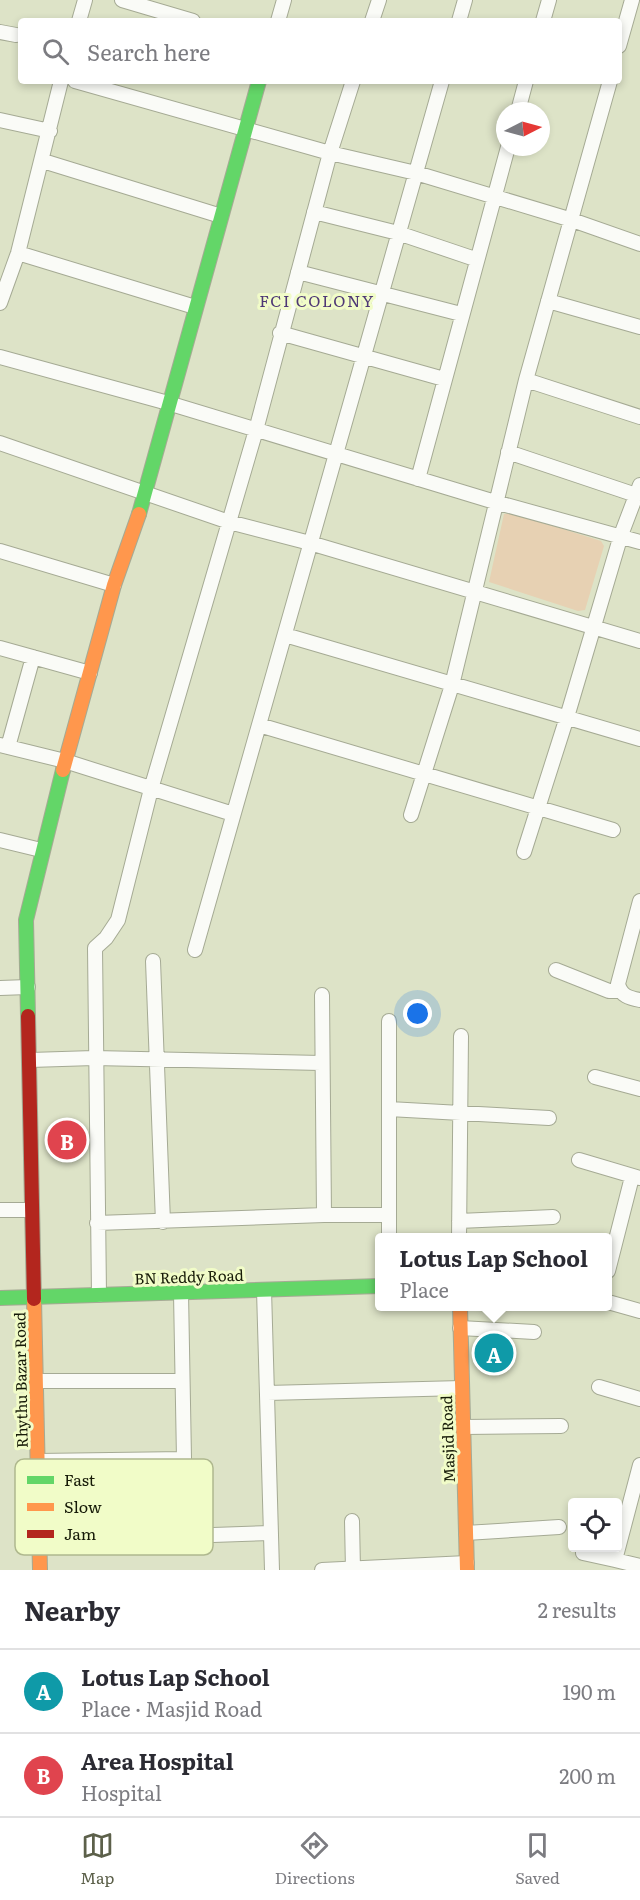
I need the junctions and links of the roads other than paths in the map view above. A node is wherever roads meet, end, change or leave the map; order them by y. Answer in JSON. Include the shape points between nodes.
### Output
{"nodes":[{"id":1,"x":85,"y":0,"type":"edge"},
{"id":2,"x":122,"y":0,"type":"edge"},
{"id":3,"x":284,"y":0,"type":"edge"},
{"id":4,"x":379,"y":0,"type":"edge"},
{"id":5,"x":465,"y":0,"type":"edge"},
{"id":6,"x":549,"y":0,"type":"edge"},
{"id":7,"x":632,"y":0,"type":"edge"},
{"id":8,"x":80,"y":18,"type":"edge"},
{"id":9,"x":184,"y":18,"type":"edge"},
{"id":10,"x":279,"y":18,"type":"edge"},
{"id":11,"x":373,"y":18,"type":"edge"},
{"id":12,"x":460,"y":18,"type":"edge"},
{"id":13,"x":544,"y":18,"type":"edge"},
{"id":14,"x":0,"y":32,"type":"edge"},
{"id":15,"x":16,"y":35,"type":"dead end"},
{"id":16,"x":622,"y":35,"type":"edge"},
{"id":17,"x":60,"y":84,"type":"edge"},
{"id":18,"x":85,"y":84,"type":"edge"},
{"id":19,"x":258,"y":84,"type":"edge"},
{"id":20,"x":352,"y":84,"type":"edge"},
{"id":21,"x":441,"y":84,"type":"edge"},
{"id":22,"x":525,"y":84,"type":"edge"},
{"id":23,"x":609,"y":84,"type":"edge"},
{"id":24,"x":520,"y":102,"type":"edge"},
{"id":25,"x":0,"y":120,"type":"edge"},
{"id":26,"x":244,"y":130,"type":"junction"},
{"id":27,"x":50,"y":131,"type":"junction"},
{"id":28,"x":330,"y":153,"type":"junction"},
{"id":29,"x":505,"y":156,"type":"edge"},
{"id":30,"x":43,"y":161,"type":"junction"},
{"id":31,"x":416,"y":173,"type":"junction"},
{"id":32,"x":494,"y":197,"type":"junction"},
{"id":33,"x":314,"y":212,"type":"junction"},
{"id":34,"x":221,"y":216,"type":"junction"},
{"id":35,"x":572,"y":220,"type":"junction"},
{"id":36,"x":398,"y":233,"type":"junction"},
{"id":37,"x":640,"y":244,"type":"edge"},
{"id":38,"x":18,"y":253,"type":"junction"},
{"id":39,"x":476,"y":259,"type":"junction"},
{"id":40,"x":298,"y":272,"type":"junction"},
{"id":41,"x":380,"y":295,"type":"junction"},
{"id":42,"x":548,"y":301,"type":"junction"},
{"id":43,"x":0,"y":303,"type":"edge"},
{"id":44,"x":195,"y":307,"type":"junction"},
{"id":45,"x":461,"y":314,"type":"junction"},
{"id":46,"x":640,"y":327,"type":"edge"},
{"id":47,"x":280,"y":333,"type":"junction"},
{"id":48,"x":362,"y":356,"type":"junction"},
{"id":49,"x":0,"y":357,"type":"edge"},
{"id":50,"x":444,"y":379,"type":"junction"},
{"id":51,"x":526,"y":380,"type":"junction"},
{"id":52,"x":168,"y":403,"type":"junction"},
{"id":53,"x":640,"y":417,"type":"edge"},
{"id":54,"x":256,"y":430,"type":"junction"},
{"id":55,"x":0,"y":443,"type":"edge"},
{"id":56,"x":508,"y":452,"type":"junction"},
{"id":57,"x":334,"y":454,"type":"junction"},
{"id":58,"x":418,"y":479,"type":"junction"},
{"id":59,"x":638,"y":490,"type":"edge"},
{"id":60,"x":147,"y":492,"type":"junction"},
{"id":61,"x":495,"y":502,"type":"junction"},
{"id":62,"x":229,"y":522,"type":"junction"},
{"id":63,"x":621,"y":535,"type":"junction"},
{"id":64,"x":640,"y":542,"type":"edge"},
{"id":65,"x":310,"y":543,"type":"junction"},
{"id":66,"x":0,"y":551,"type":"edge"},
{"id":67,"x":114,"y":585,"type":"junction"},
{"id":68,"x":474,"y":593,"type":"junction"},
{"id":69,"x":594,"y":627,"type":"junction"},
{"id":70,"x":285,"y":635,"type":"junction"},
{"id":71,"x":640,"y":641,"type":"edge"},
{"id":72,"x":0,"y":648,"type":"edge"},
{"id":73,"x":33,"y":657,"type":"junction"},
{"id":74,"x":90,"y":673,"type":"junction"},
{"id":75,"x":452,"y":685,"type":"junction"},
{"id":76,"x":567,"y":717,"type":"junction"},
{"id":77,"x":259,"y":725,"type":"junction"},
{"id":78,"x":640,"y":739,"type":"edge"},
{"id":79,"x":4,"y":746,"type":"edge"},
{"id":80,"x":65,"y":761,"type":"junction"},
{"id":81,"x":424,"y":775,"type":"junction"},
{"id":82,"x":151,"y":789,"type":"junction"},
{"id":83,"x":538,"y":809,"type":"junction"},
{"id":84,"x":233,"y":814,"type":"junction"},
{"id":85,"x":411,"y":815,"type":"dead end"},
{"id":86,"x":613,"y":830,"type":"dead end"},
{"id":87,"x":0,"y":840,"type":"edge"},
{"id":88,"x":41,"y":849,"type":"junction"},
{"id":89,"x":524,"y":852,"type":"dead end"},
{"id":90,"x":640,"y":901,"type":"edge"},
{"id":91,"x":195,"y":950,"type":"dead end"},
{"id":92,"x":153,"y":961,"type":"dead end"},
{"id":93,"x":555,"y":970,"type":"dead end"},
{"id":94,"x":28,"y":987,"type":"junction"},
{"id":95,"x":0,"y":988,"type":"edge"},
{"id":96,"x":619,"y":991,"type":"junction"},
{"id":97,"x":322,"y":995,"type":"dead end"},
{"id":98,"x":640,"y":1000,"type":"edge"},
{"id":99,"x":389,"y":1020,"type":"dead end"},
{"id":100,"x":461,"y":1036,"type":"dead end"},
{"id":101,"x":94,"y":1058,"type":"junction"},
{"id":102,"x":30,"y":1060,"type":"junction"},
{"id":103,"x":156,"y":1060,"type":"junction"},
{"id":104,"x":321,"y":1063,"type":"junction"},
{"id":105,"x":595,"y":1077,"type":"dead end"},
{"id":106,"x":640,"y":1089,"type":"edge"},
{"id":107,"x":389,"y":1110,"type":"junction"},
{"id":108,"x":459,"y":1113,"type":"junction"},
{"id":109,"x":549,"y":1118,"type":"dead end"},
{"id":110,"x":579,"y":1160,"type":"dead end"},
{"id":111,"x":636,"y":1178,"type":"edge"},
{"id":112,"x":0,"y":1210,"type":"edge"},
{"id":113,"x":32,"y":1210,"type":"junction"},
{"id":114,"x":324,"y":1215,"type":"junction"},
{"id":115,"x":389,"y":1215,"type":"junction"},
{"id":116,"x":553,"y":1217,"type":"dead end"},
{"id":117,"x":459,"y":1221,"type":"junction"},
{"id":118,"x":162,"y":1222,"type":"junction"},
{"id":119,"x":97,"y":1223,"type":"junction"},
{"id":120,"x":389,"y":1233,"type":"edge"},
{"id":121,"x":459,"y":1233,"type":"edge"},
{"id":122,"x":612,"y":1258,"type":"edge"},
{"id":123,"x":375,"y":1286,"type":"edge"},
{"id":124,"x":264,"y":1290,"type":"junction"},
{"id":125,"x":181,"y":1293,"type":"junction"},
{"id":126,"x":99,"y":1295,"type":"junction"},
{"id":127,"x":34,"y":1297,"type":"junction"},
{"id":128,"x":0,"y":1298,"type":"edge"},
{"id":129,"x":612,"y":1303,"type":"edge"},
{"id":130,"x":460,"y":1311,"type":"edge"},
{"id":131,"x":640,"y":1311,"type":"edge"},
{"id":132,"x":460,"y":1328,"type":"junction"},
{"id":133,"x":534,"y":1332,"type":"dead end"},
{"id":134,"x":36,"y":1381,"type":"junction"},
{"id":135,"x":182,"y":1381,"type":"junction"},
{"id":136,"x":599,"y":1387,"type":"dead end"},
{"id":137,"x":462,"y":1388,"type":"junction"},
{"id":138,"x":267,"y":1393,"type":"junction"},
{"id":139,"x":640,"y":1399,"type":"edge"},
{"id":140,"x":561,"y":1426,"type":"dead end"},
{"id":141,"x":463,"y":1427,"type":"junction"},
{"id":142,"x":38,"y":1459,"type":"edge"},
{"id":143,"x":184,"y":1459,"type":"edge"},
{"id":144,"x":640,"y":1465,"type":"edge"},
{"id":145,"x":352,"y":1521,"type":"dead end"},
{"id":146,"x":559,"y":1527,"type":"dead end"},
{"id":147,"x":271,"y":1533,"type":"junction"},
{"id":148,"x":466,"y":1533,"type":"junction"},
{"id":149,"x":213,"y":1536,"type":"edge"},
{"id":150,"x":583,"y":1554,"type":"dead end"},
{"id":151,"x":615,"y":1560,"type":"junction"},
{"id":152,"x":640,"y":1566,"type":"edge"},
{"id":153,"x":467,"y":1567,"type":"edge"},
{"id":154,"x":353,"y":1569,"type":"edge"},
{"id":155,"x":272,"y":1570,"type":"edge"},
{"id":156,"x":322,"y":1570,"type":"edge"}],
"edges":[{"from":1,"to":8,"type":"street"},
{"from":2,"to":9,"type":"street"},
{"from":3,"to":10,"type":"street"},
{"from":4,"to":11,"type":"street"},
{"from":5,"to":12,"type":"street"},
{"from":6,"to":13,"type":"street"},
{"from":7,"to":16,"type":"street"},
{"from":14,"to":15,"type":"street"},
{"from":17,"to":27,"type":"street"},
{"from":18,"to":26,"type":"street"},
{"from":19,"to":26,"type":"street","name":"Rhythu Bazar Road"},
{"from":20,"to":28,"type":"street"},
{"from":21,"to":31,"type":"street"},
{"from":22,"to":24,"type":"street"},
{"from":23,"to":35,"type":"street"},
{"from":25,"to":27,"type":"street"},
{"from":26,"to":28,"type":"street"},
{"from":26,"to":34,"type":"street","name":"Rhythu Bazar Road"},
{"from":27,"to":30,"type":"street"},
{"from":28,"to":31,"type":"street"},
{"from":28,"to":33,"type":"street"},
{"from":29,"to":32,"type":"street"},
{"from":30,"to":34,"type":"street"},
{"from":30,"to":38,"type":"street"},
{"from":31,"to":32,"type":"street"},
{"from":31,"to":36,"type":"street"},
{"from":32,"to":35,"type":"street"},
{"from":32,"to":39,"type":"street"},
{"from":33,"to":36,"type":"street"},
{"from":33,"to":40,"type":"street"},
{"from":34,"to":44,"type":"street","name":"Rhythu Bazar Road"},
{"from":35,"to":37,"type":"street"},
{"from":35,"to":42,"type":"street"},
{"from":36,"to":39,"type":"street"},
{"from":36,"to":41,"type":"street"},
{"from":38,"to":43,"type":"street"},
{"from":38,"to":44,"type":"street"},
{"from":39,"to":45,"type":"street"},
{"from":40,"to":41,"type":"street"},
{"from":40,"to":47,"type":"street"},
{"from":41,"to":45,"type":"street"},
{"from":41,"to":48,"type":"street"},
{"from":42,"to":46,"type":"street"},
{"from":42,"to":51,"type":"street"},
{"from":44,"to":52,"type":"street","name":"Rhythu Bazar Road"},
{"from":45,"to":50,"type":"street"},
{"from":47,"to":48,"type":"street"},
{"from":47,"to":54,"type":"street"},
{"from":48,"to":50,"type":"street"},
{"from":48,"to":57,"type":"street"},
{"from":49,"to":52,"type":"street"},
{"from":50,"to":58,"type":"street"},
{"from":51,"to":53,"type":"street"},
{"from":51,"to":56,"type":"street"},
{"from":52,"to":54,"type":"street"},
{"from":52,"to":60,"type":"street","name":"Rhythu Bazar Road"},
{"from":54,"to":57,"type":"street"},
{"from":54,"to":62,"type":"street"},
{"from":55,"to":60,"type":"street"},
{"from":56,"to":59,"type":"street"},
{"from":56,"to":61,"type":"street"},
{"from":57,"to":58,"type":"street"},
{"from":57,"to":65,"type":"street"},
{"from":58,"to":61,"type":"street"},
{"from":59,"to":63,"type":"street"},
{"from":60,"to":62,"type":"street"},
{"from":60,"to":67,"type":"street","name":"Rhythu Bazar Road"},
{"from":61,"to":63,"type":"street"},
{"from":61,"to":68,"type":"street"},
{"from":62,"to":65,"type":"street"},
{"from":62,"to":82,"type":"street"},
{"from":63,"to":64,"type":"street"},
{"from":63,"to":69,"type":"street"},
{"from":65,"to":68,"type":"street"},
{"from":65,"to":70,"type":"street"},
{"from":66,"to":67,"type":"street"},
{"from":67,"to":74,"type":"street","name":"Rhythu Bazar Road"},
{"from":68,"to":69,"type":"street"},
{"from":68,"to":75,"type":"street"},
{"from":69,"to":71,"type":"street"},
{"from":69,"to":76,"type":"street"},
{"from":70,"to":75,"type":"street"},
{"from":70,"to":77,"type":"street"},
{"from":72,"to":73,"type":"street"},
{"from":73,"to":74,"type":"street"},
{"from":73,"to":79,"type":"street"},
{"from":74,"to":80,"type":"street","name":"Rhythu Bazar Road"},
{"from":75,"to":76,"type":"street"},
{"from":75,"to":81,"type":"street"},
{"from":76,"to":78,"type":"street"},
{"from":76,"to":83,"type":"street"},
{"from":77,"to":81,"type":"street"},
{"from":77,"to":84,"type":"street"},
{"from":79,"to":80,"type":"street"},
{"from":80,"to":82,"type":"street"},
{"from":80,"to":88,"type":"street","name":"Rhythu Bazar Road"},
{"from":81,"to":83,"type":"street"},
{"from":81,"to":85,"type":"street"},
{"from":82,"to":84,"type":"street"},
{"from":82,"to":101,"type":"street","via":[[118,920],[94,948]]},
{"from":83,"to":86,"type":"street"},
{"from":83,"to":89,"type":"street"},
{"from":84,"to":91,"type":"street"},
{"from":87,"to":88,"type":"street"},
{"from":88,"to":94,"type":"street","name":"Rhythu Bazar Road","via":[[26,920]]},
{"from":90,"to":96,"type":"street"},
{"from":92,"to":103,"type":"street"},
{"from":93,"to":96,"type":"street","via":[[609,991]]},
{"from":94,"to":95,"type":"street"},
{"from":94,"to":102,"type":"street","name":"Rhythu Bazar Road"},
{"from":96,"to":98,"type":"street"},
{"from":97,"to":104,"type":"street"},
{"from":99,"to":107,"type":"street"},
{"from":100,"to":108,"type":"street"},
{"from":101,"to":102,"type":"street"},
{"from":101,"to":103,"type":"street"},
{"from":101,"to":119,"type":"street"},
{"from":102,"to":113,"type":"street","name":"Rhythu Bazar Road"},
{"from":103,"to":104,"type":"street"},
{"from":103,"to":118,"type":"street"},
{"from":104,"to":114,"type":"street"},
{"from":105,"to":106,"type":"street"},
{"from":107,"to":108,"type":"street"},
{"from":107,"to":115,"type":"street"},
{"from":108,"to":109,"type":"street"},
{"from":108,"to":117,"type":"street"},
{"from":110,"to":111,"type":"street"},
{"from":111,"to":122,"type":"street"},
{"from":112,"to":113,"type":"street"},
{"from":113,"to":127,"type":"street","name":"Rhythu Bazar Road"},
{"from":114,"to":115,"type":"street"},
{"from":114,"to":118,"type":"street"},
{"from":115,"to":120,"type":"street"},
{"from":116,"to":117,"type":"street"},
{"from":117,"to":121,"type":"street"},
{"from":118,"to":119,"type":"street"},
{"from":119,"to":126,"type":"street"},
{"from":123,"to":124,"type":"street","name":"BN Reddy Road"},
{"from":124,"to":125,"type":"street","name":"BN Reddy Road"},
{"from":124,"to":138,"type":"street"},
{"from":125,"to":126,"type":"street","name":"BN Reddy Road"},
{"from":125,"to":135,"type":"street"},
{"from":126,"to":127,"type":"street","name":"BN Reddy Road"},
{"from":127,"to":128,"type":"street","name":"BN Reddy Road"},
{"from":127,"to":134,"type":"street","name":"Rhythu Bazar Road"},
{"from":129,"to":131,"type":"street"},
{"from":130,"to":132,"type":"street","name":"Masjid Road"},
{"from":132,"to":133,"type":"street"},
{"from":132,"to":137,"type":"street","name":"Masjid Road"},
{"from":134,"to":135,"type":"street"},
{"from":134,"to":142,"type":"street","name":"Rhythu Bazar Road"},
{"from":135,"to":143,"type":"street"},
{"from":136,"to":139,"type":"street"},
{"from":137,"to":138,"type":"street"},
{"from":137,"to":141,"type":"street","name":"Masjid Road"},
{"from":138,"to":147,"type":"street"},
{"from":140,"to":141,"type":"street"},
{"from":141,"to":148,"type":"street","name":"Masjid Road"},
{"from":144,"to":151,"type":"street"},
{"from":145,"to":154,"type":"street"},
{"from":146,"to":148,"type":"street"},
{"from":147,"to":149,"type":"street"},
{"from":147,"to":155,"type":"street"},
{"from":148,"to":153,"type":"street","name":"Masjid Road"},
{"from":150,"to":151,"type":"street"},
{"from":151,"to":152,"type":"street"},
{"from":153,"to":154,"type":"street"},
{"from":154,"to":156,"type":"street"}]}
